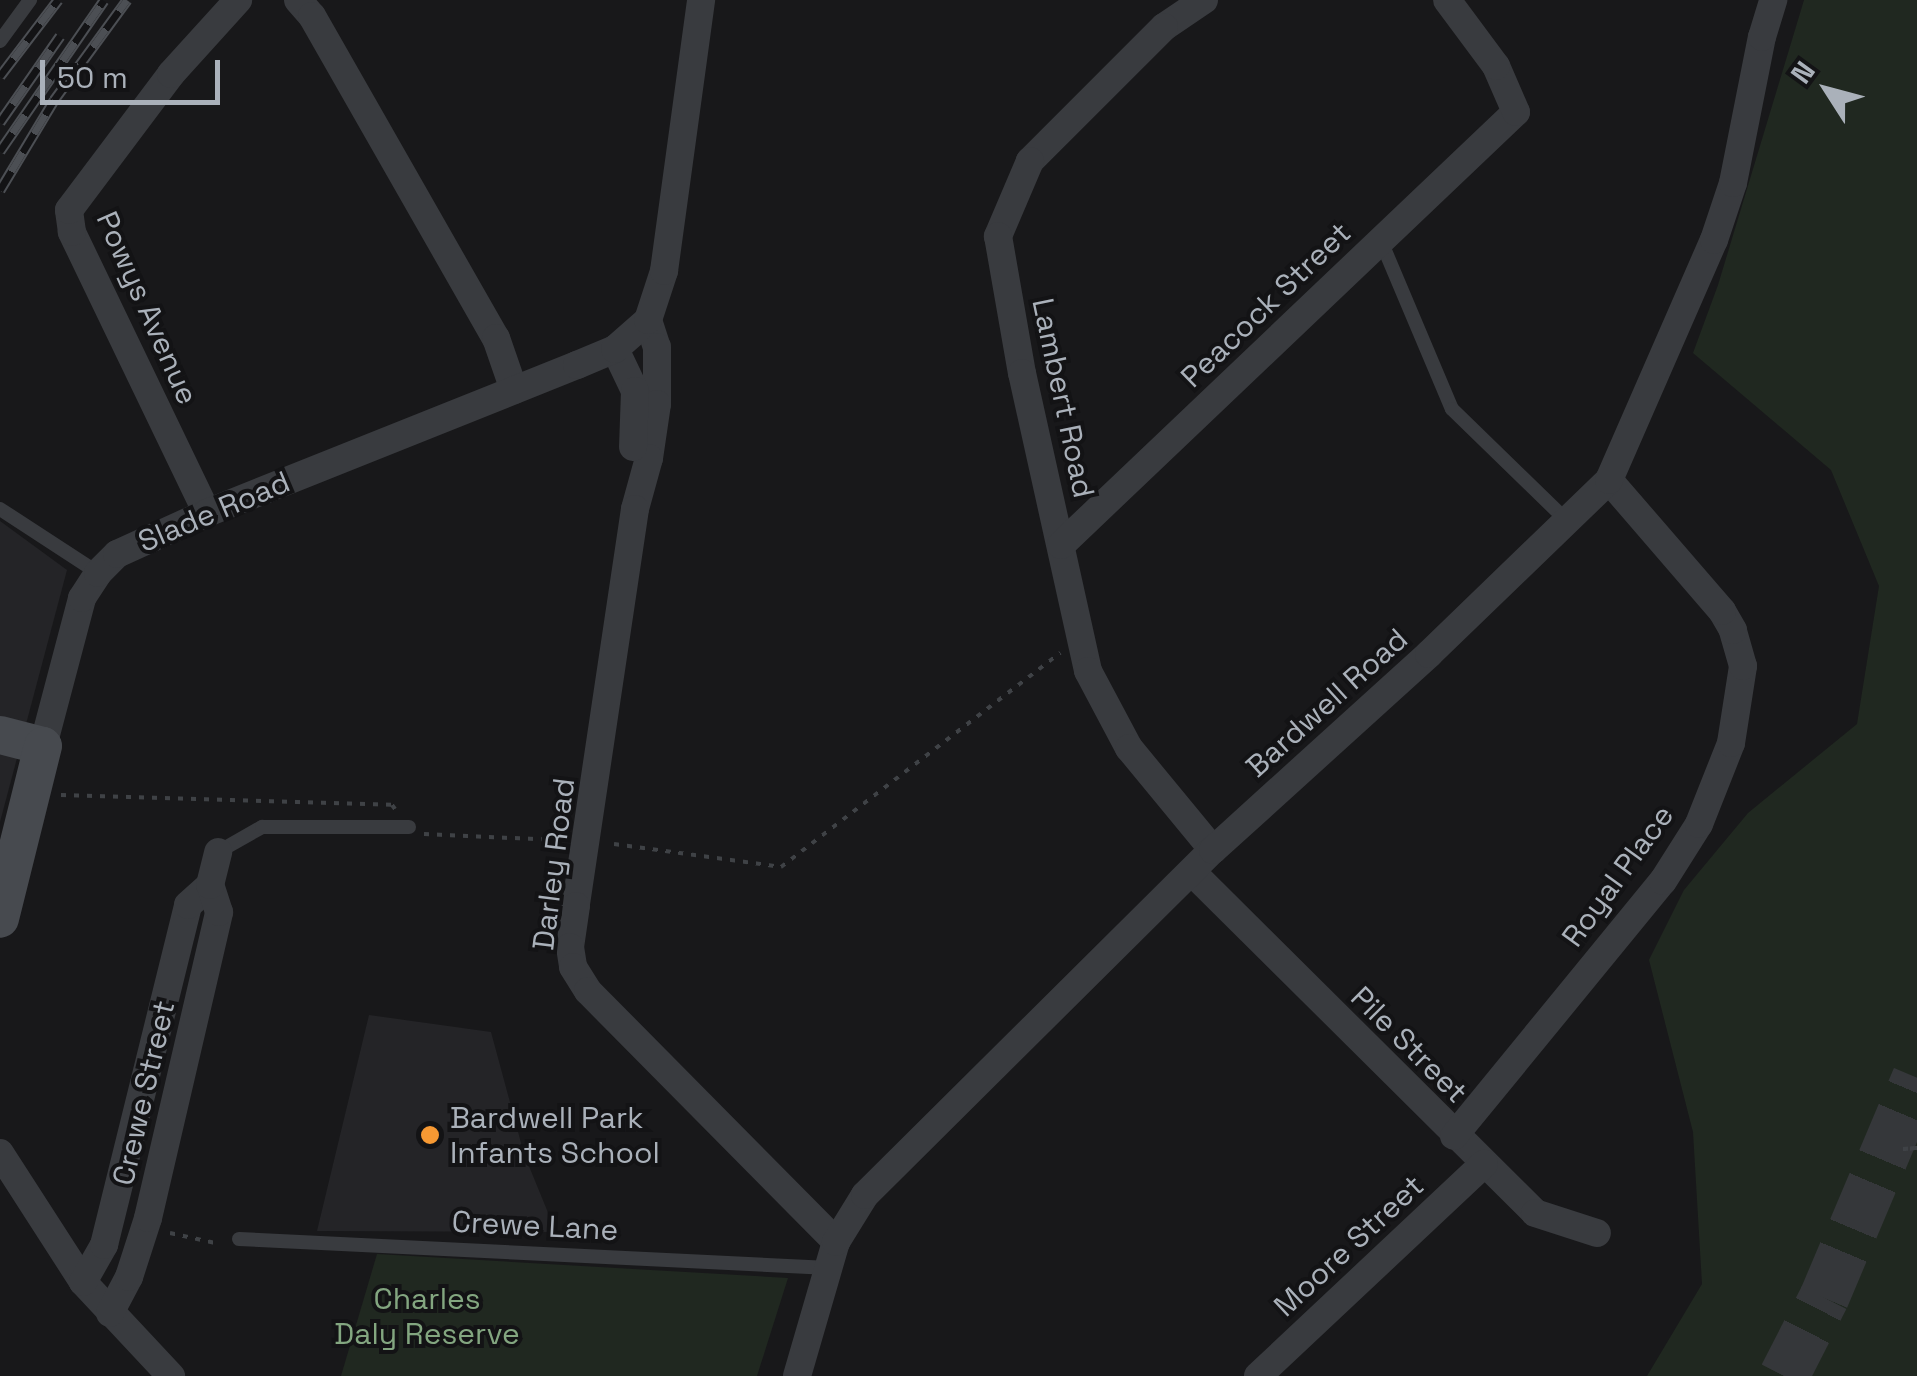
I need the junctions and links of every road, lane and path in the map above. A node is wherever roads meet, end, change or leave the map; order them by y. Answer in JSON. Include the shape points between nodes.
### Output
{"nodes":[{"id":1,"x":30,"y":0,"type":"edge"},
{"id":2,"x":238,"y":0,"type":"edge"},
{"id":3,"x":298,"y":0,"type":"edge"},
{"id":4,"x":701,"y":0,"type":"edge"},
{"id":5,"x":1204,"y":0,"type":"edge"},
{"id":6,"x":1447,"y":0,"type":"edge"},
{"id":7,"x":1774,"y":0,"type":"edge"},
{"id":8,"x":0,"y":41,"type":"edge"},
{"id":9,"x":1381,"y":240,"type":"junction"},
{"id":10,"x":648,"y":320,"type":"junction"},
{"id":11,"x":615,"y":349,"type":"junction"},
{"id":12,"x":514,"y":390,"type":"junction"},
{"id":13,"x":1609,"y":480,"type":"junction"},
{"id":14,"x":0,"y":509,"type":"edge"},
{"id":15,"x":635,"y":510,"type":"junction"},
{"id":16,"x":206,"y":513,"type":"junction"},
{"id":17,"x":1569,"y":523,"type":"junction"},
{"id":18,"x":1061,"y":546,"type":"junction"},
{"id":19,"x":98,"y":573,"type":"junction"},
{"id":20,"x":1081,"y":637,"type":"junction"},
{"id":21,"x":0,"y":735,"type":"edge"},
{"id":22,"x":43,"y":746,"type":"junction"},
{"id":23,"x":409,"y":827,"type":"dead end"},
{"id":24,"x":614,"y":844,"type":"dead end"},
{"id":25,"x":1213,"y":850,"type":"junction"},
{"id":26,"x":218,"y":852,"type":"joint"},
{"id":27,"x":1194,"y":874,"type":"junction"},
{"id":28,"x":210,"y":885,"type":"junction"},
{"id":29,"x":0,"y":919,"type":"edge"},
{"id":30,"x":1454,"y":1136,"type":"junction"},
{"id":31,"x":0,"y":1153,"type":"edge"},
{"id":32,"x":1484,"y":1164,"type":"junction"},
{"id":33,"x":166,"y":1232,"type":"dead end"},
{"id":34,"x":1597,"y":1234,"type":"dead end"},
{"id":35,"x":239,"y":1239,"type":"joint"},
{"id":36,"x":832,"y":1255,"type":"junction"},
{"id":37,"x":83,"y":1282,"type":"junction"},
{"id":38,"x":110,"y":1312,"type":"junction"},
{"id":39,"x":171,"y":1376,"type":"edge"},
{"id":40,"x":797,"y":1376,"type":"edge"},
{"id":41,"x":1258,"y":1376,"type":"edge"}],
"edges":[{"from":1,"to":8,"type":"lane"},
{"from":2,"to":16,"type":"street","name":"Powys Avenue","via":[[170,74],[68,210],[72,232]]},
{"from":3,"to":12,"type":"street","via":[[496,338]]},
{"from":4,"to":10,"type":"street","name":"Darley Road","via":[[664,271]]},
{"from":5,"to":18,"type":"street","name":"Lambert Road","via":[[1164,26],[1030,160],[998,236]]},
{"from":6,"to":9,"type":"street","name":"Peacock Street","via":[[1496,66],[1516,112]]},
{"from":7,"to":13,"type":"street","name":"Bardwell Road","via":[[1714,240]]},
{"from":9,"to":17,"type":"lane","via":[[1452,410]]},
{"from":9,"to":18,"type":"street","name":"Peacock Street"},
{"from":10,"to":11,"type":"street"},
{"from":10,"to":15,"type":"street","name":"Darley Road","via":[[658,347],[658,404]]},
{"from":11,"to":12,"type":"street","name":"Slade Road"},
{"from":11,"to":15,"type":"street","name":"Darley Road","via":[[635,390]]},
{"from":12,"to":16,"type":"street","name":"Slade Road"},
{"from":13,"to":17,"type":"street","name":"Bardwell Road"},
{"from":13,"to":30,"type":"street","name":"Royal Place","via":[[1734,630],[1743,666],[1731,743],[1699,824],[1663,881]]},
{"from":14,"to":19,"type":"lane"},
{"from":15,"to":36,"type":"street","name":"Darley Road","via":[[570,947],[573,967]]},
{"from":16,"to":19,"type":"street","name":"Slade Road","via":[[128,548]]},
{"from":17,"to":25,"type":"street","name":"Bardwell Road"},
{"from":18,"to":20,"type":"street","name":"Lambert Road"},
{"from":19,"to":22,"type":"street","name":"Slade Road","via":[[78,612]]},
{"from":20,"to":24,"type":"path","via":[[780,867]]},
{"from":20,"to":25,"type":"street","name":"Lambert Road","via":[[1088,671],[1130,748]]},
{"from":21,"to":22,"type":"main road"},
{"from":22,"to":29,"type":"main road","name":"Slade Road"},
{"from":23,"to":26,"type":"lane","name":"Crewe Street","via":[[262,828]]},
{"from":25,"to":27,"type":"street","name":"Bardwell Road"},
{"from":26,"to":28,"type":"street","name":"Crewe Street"},
{"from":27,"to":30,"type":"street","name":"Pile Street"},
{"from":27,"to":36,"type":"street","name":"Bardwell Road","via":[[865,1195]]},
{"from":28,"to":37,"type":"street","name":"Crewe Street","via":[[188,905],[104,1245]]},
{"from":28,"to":38,"type":"street","name":"Crewe Street","via":[[219,912],[157,1180],[129,1277]]},
{"from":30,"to":32,"type":"street","name":"Pile Street"},
{"from":31,"to":37,"type":"street"},
{"from":32,"to":34,"type":"street","name":"Pile Street","via":[[1534,1213]]},
{"from":32,"to":41,"type":"street","name":"Moore Street"},
{"from":33,"to":35,"type":"path","via":[[220,1244]]},
{"from":35,"to":36,"type":"lane","name":"Crewe Lane"},
{"from":36,"to":40,"type":"street","name":"Bardwell Road"},
{"from":37,"to":38,"type":"street"},
{"from":38,"to":39,"type":"street"}]}
